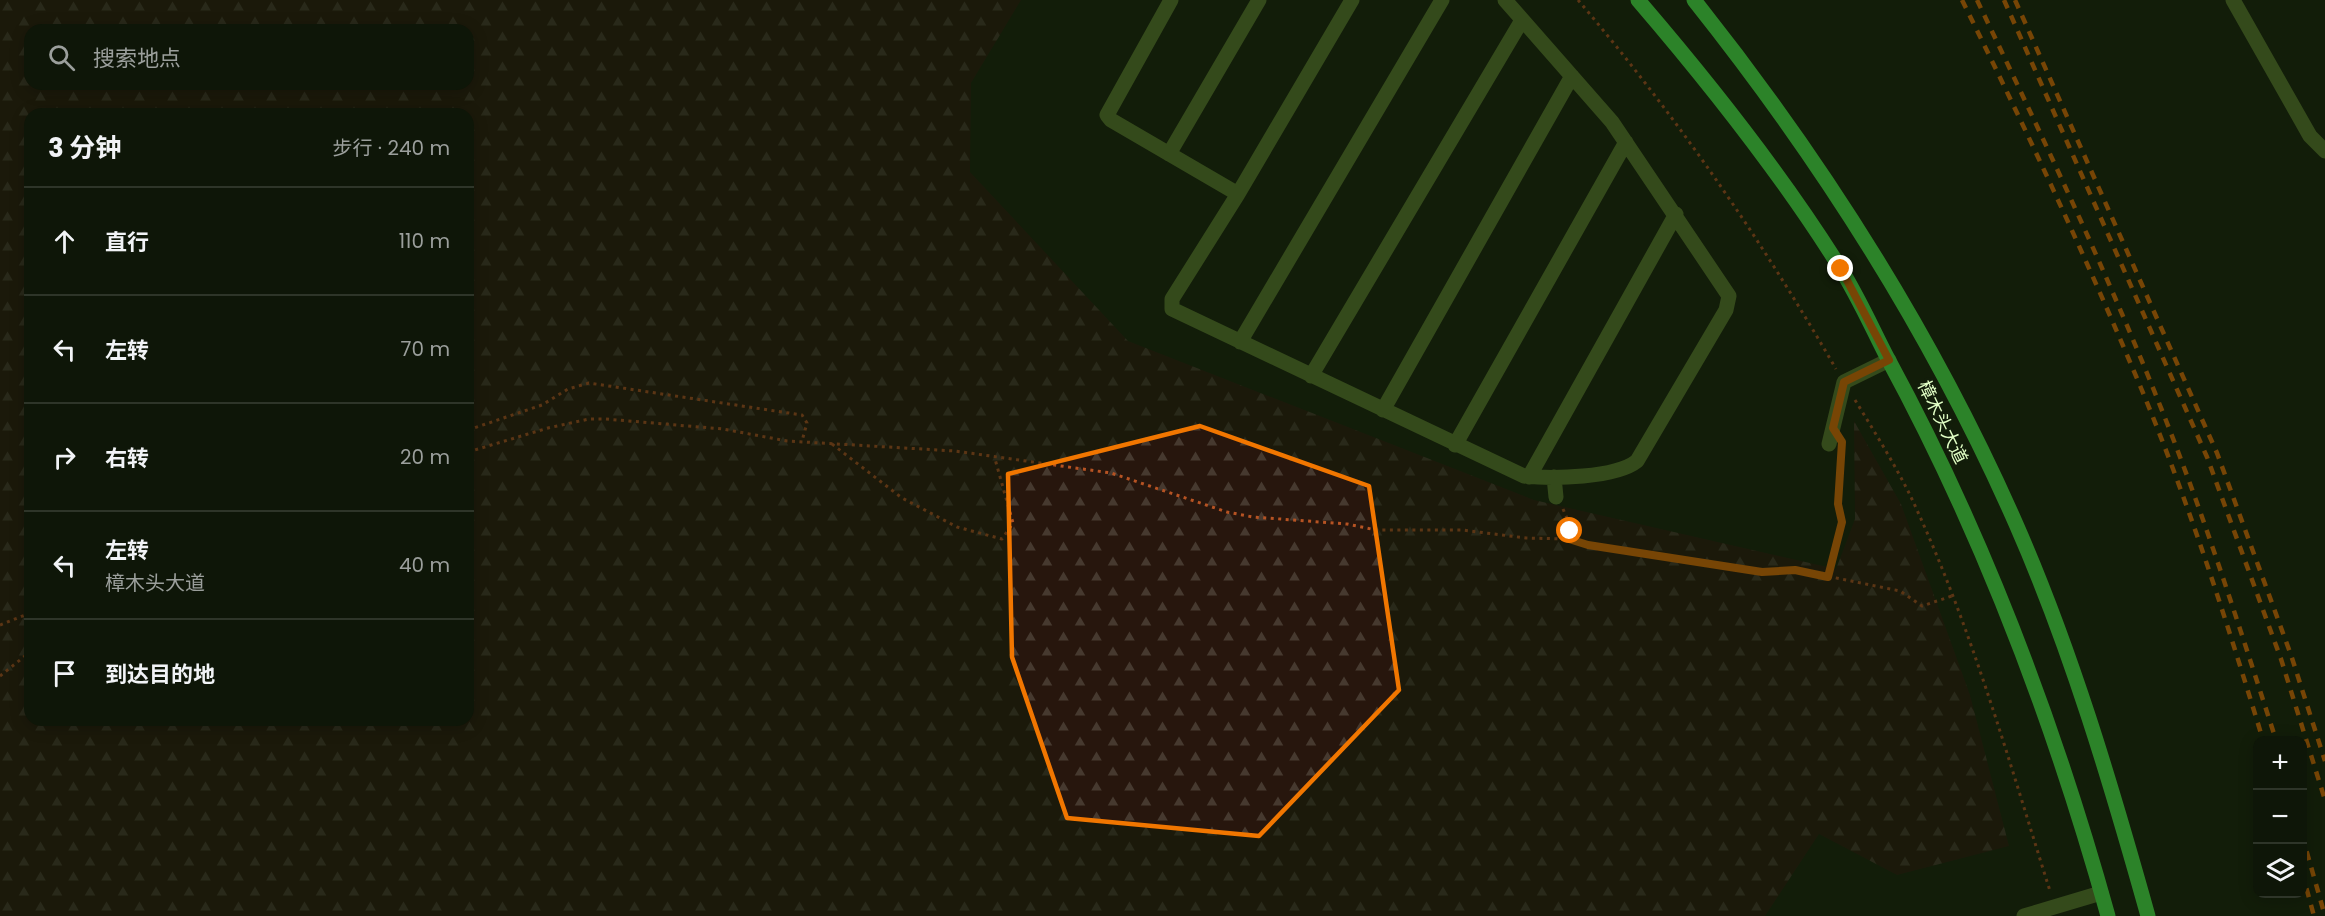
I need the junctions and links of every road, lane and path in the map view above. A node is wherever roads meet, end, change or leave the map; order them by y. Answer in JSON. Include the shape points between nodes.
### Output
{"nodes":[{"id":1,"x":1171,"y":0,"type":"edge"},
{"id":2,"x":1259,"y":0,"type":"edge"},
{"id":3,"x":1352,"y":0,"type":"edge"},
{"id":4,"x":1442,"y":0,"type":"edge"},
{"id":5,"x":1505,"y":0,"type":"edge"},
{"id":6,"x":1578,"y":0,"type":"edge"},
{"id":7,"x":1638,"y":0,"type":"edge"},
{"id":8,"x":1694,"y":0,"type":"edge"},
{"id":9,"x":2233,"y":0,"type":"edge"},
{"id":10,"x":1522,"y":20,"type":"junction"},
{"id":11,"x":1572,"y":76,"type":"junction"},
{"id":12,"x":1626,"y":142,"type":"junction"},
{"id":13,"x":2325,"y":151,"type":"edge"},
{"id":14,"x":1169,"y":154,"type":"junction"},
{"id":15,"x":1238,"y":194,"type":"junction"},
{"id":16,"x":1676,"y":214,"type":"junction"},
{"id":17,"x":1240,"y":342,"type":"junction"},
{"id":18,"x":1889,"y":360,"type":"junction"},
{"id":19,"x":1311,"y":376,"type":"junction"},
{"id":20,"x":1844,"y":382,"type":"junction"},
{"id":21,"x":1383,"y":410,"type":"junction"},
{"id":22,"x":474,"y":428,"type":"edge"},
{"id":23,"x":802,"y":441,"type":"junction"},
{"id":24,"x":831,"y":443,"type":"junction"},
{"id":25,"x":1455,"y":445,"type":"junction"},
{"id":26,"x":1835,"y":448,"type":"joint"},
{"id":27,"x":474,"y":450,"type":"edge"},
{"id":28,"x":997,"y":459,"type":"junction"},
{"id":29,"x":1529,"y":477,"type":"junction"},
{"id":30,"x":1554,"y":477,"type":"junction"},
{"id":31,"x":1556,"y":497,"type":"joint"},
{"id":32,"x":1569,"y":539,"type":"junction"},
{"id":33,"x":1828,"y":577,"type":"junction"},
{"id":34,"x":1952,"y":596,"type":"junction"},
{"id":35,"x":24,"y":615,"type":"edge"},
{"id":36,"x":0,"y":625,"type":"edge"},
{"id":37,"x":24,"y":657,"type":"edge"},
{"id":38,"x":0,"y":676,"type":"edge"},
{"id":39,"x":2102,"y":893,"type":"junction"},
{"id":40,"x":2055,"y":907,"type":"junction"},
{"id":41,"x":2024,"y":916,"type":"edge"},
{"id":42,"x":2108,"y":916,"type":"edge"},
{"id":43,"x":2148,"y":916,"type":"edge"}],
"edges":[{"from":1,"to":14,"type":"lane","via":[[1107,112],[1111,120]]},
{"from":2,"to":14,"type":"lane"},
{"from":3,"to":15,"type":"lane"},
{"from":4,"to":17,"type":"lane"},
{"from":5,"to":10,"type":"lane"},
{"from":6,"to":20,"type":"path","via":[[1725,189],[1790,288]]},
{"from":7,"to":18,"type":"main road","name":"樟木头大道","via":[[1704,76],[1778,175],[1841,269]]},
{"from":8,"to":43,"type":"main road","name":"樟木头大道","via":[[1816,163],[1873,250],[1970,427],[2016,525],[2063,642]]},
{"from":9,"to":13,"type":"lane","via":[[2310,136]]},
{"from":10,"to":11,"type":"lane"},
{"from":10,"to":19,"type":"lane"},
{"from":11,"to":12,"type":"lane"},
{"from":11,"to":21,"type":"lane"},
{"from":12,"to":16,"type":"lane"},
{"from":12,"to":25,"type":"lane"},
{"from":14,"to":15,"type":"lane"},
{"from":15,"to":17,"type":"lane","via":[[1171,306]]},
{"from":16,"to":29,"type":"lane"},
{"from":16,"to":30,"type":"lane","via":[[1726,289],[1726,310],[1637,461],[1620,471]]},
{"from":17,"to":19,"type":"lane"},
{"from":18,"to":20,"type":"lane"},
{"from":18,"to":39,"type":"main road","name":"樟木头大道","via":[[1979,543],[2025,655]]},
{"from":19,"to":21,"type":"lane"},
{"from":20,"to":26,"type":"lane"},
{"from":20,"to":34,"type":"path","via":[[1909,494]]},
{"from":21,"to":25,"type":"lane"},
{"from":22,"to":23,"type":"path","via":[[542,405],[568,389],[589,383],[802,415],[807,423]]},
{"from":23,"to":24,"type":"path"},
{"from":23,"to":27,"type":"path","via":[[723,429],[606,419],[548,428]]},
{"from":24,"to":28,"type":"path","via":[[955,451]]},
{"from":24,"to":28,"type":"path","via":[[902,498],[957,527],[1002,539],[1013,523]]},
{"from":25,"to":29,"type":"lane"},
{"from":26,"to":33,"type":"path","via":[[1841,529]]},
{"from":28,"to":32,"type":"path","via":[[1057,463],[1111,473],[1253,517],[1376,530],[1462,530]]},
{"from":29,"to":30,"type":"lane"},
{"from":30,"to":31,"type":"lane"},
{"from":31,"to":32,"type":"path","via":[[1569,523]]},
{"from":32,"to":33,"type":"path","via":[[1762,572],[1795,570]]},
{"from":33,"to":34,"type":"path","via":[[1900,591],[1922,606]]},
{"from":34,"to":40,"type":"path"},
{"from":35,"to":36,"type":"path"},
{"from":37,"to":38,"type":"path"},
{"from":39,"to":40,"type":"lane"},
{"from":39,"to":42,"type":"main road","name":"樟木头大道"},
{"from":40,"to":41,"type":"lane"}]}
